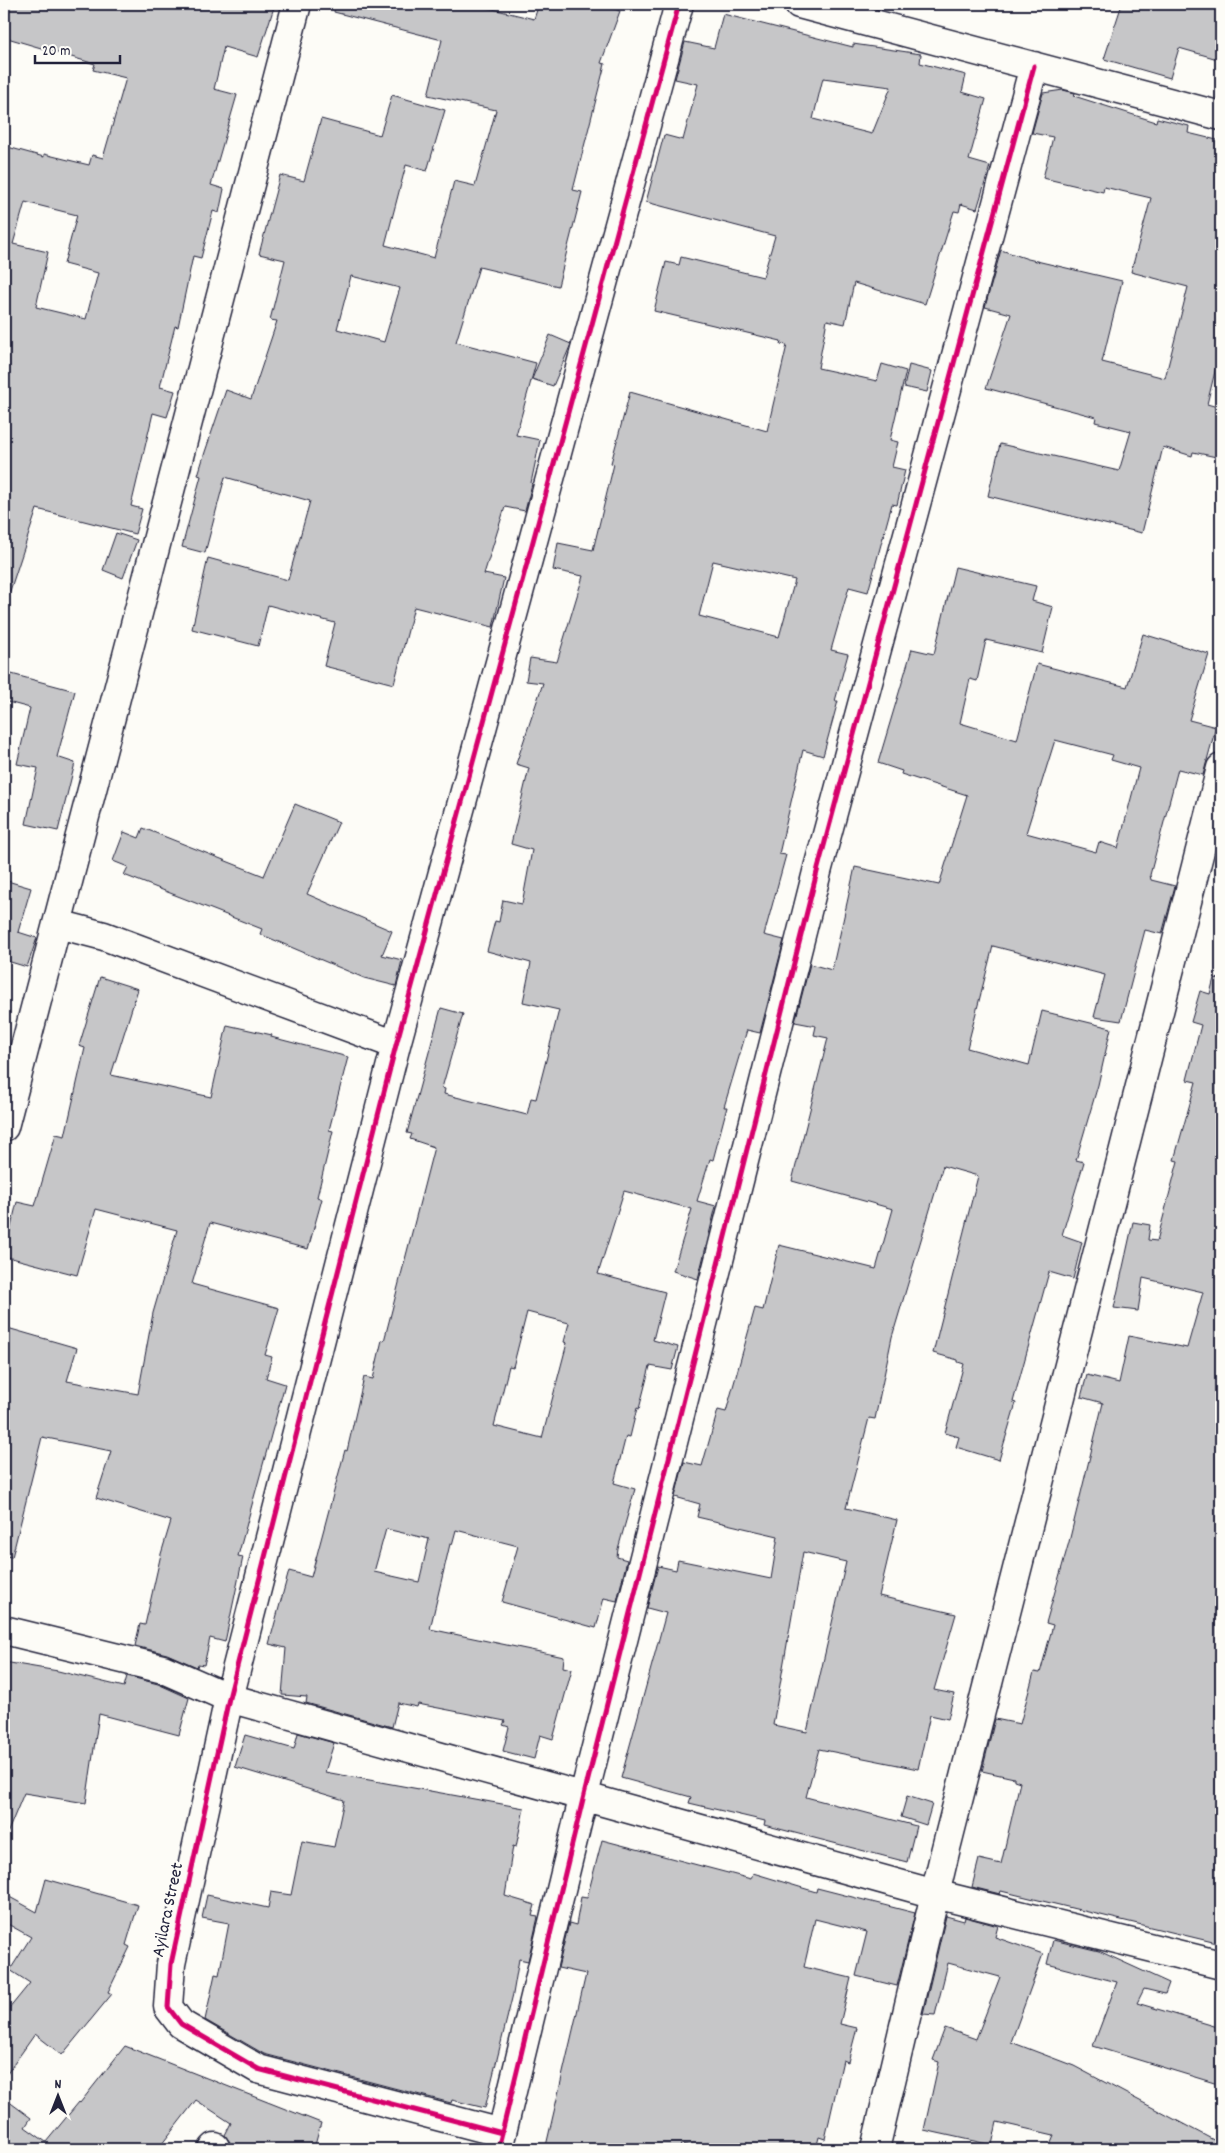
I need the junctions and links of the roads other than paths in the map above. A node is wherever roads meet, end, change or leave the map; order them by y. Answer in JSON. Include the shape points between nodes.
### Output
{"nodes":[{"id":1,"x":297,"y":4,"type":"edge"},
{"id":2,"x":679,"y":4,"type":"edge"},
{"id":3,"x":799,"y":4,"type":"edge"},
{"id":4,"x":1034,"y":66,"type":"junction"},
{"id":5,"x":1221,"y":116,"type":"edge"},
{"id":6,"x":1221,"y":768,"type":"edge"},
{"id":7,"x":58,"y":924,"type":"junction"},
{"id":8,"x":396,"y":1046,"type":"junction"},
{"id":9,"x":4,"y":1127,"type":"edge"},
{"id":10,"x":4,"y":1630,"type":"edge"},
{"id":11,"x":229,"y":1698,"type":"junction"},
{"id":12,"x":584,"y":1796,"type":"junction"},
{"id":13,"x":935,"y":1894,"type":"junction"},
{"id":14,"x":1221,"y":1965,"type":"edge"},
{"id":15,"x":500,"y":2141,"type":"edge"},
{"id":16,"x":875,"y":2149,"type":"edge"}],
"edges":[{"from":1,"to":7,"type":"street"},
{"from":2,"to":8,"type":"street","name":"Ayilara Street"},
{"from":3,"to":4,"type":"street"},
{"from":4,"to":5,"type":"street"},
{"from":4,"to":12,"type":"street","via":[[818,868]]},
{"from":6,"to":13,"type":"street"},
{"from":7,"to":8,"type":"street","via":[[104,936]]},
{"from":7,"to":9,"type":"street"},
{"from":8,"to":11,"type":"street","name":"Ayilara Street"},
{"from":10,"to":11,"type":"street","via":[[163,1669]]},
{"from":11,"to":12,"type":"street"},
{"from":11,"to":15,"type":"street","name":"Ayilara Street","via":[[171,1964],[168,2007],[181,2024],[258,2069]]},
{"from":12,"to":13,"type":"street"},
{"from":12,"to":15,"type":"street"},
{"from":13,"to":14,"type":"street"},
{"from":13,"to":16,"type":"street"}]}
